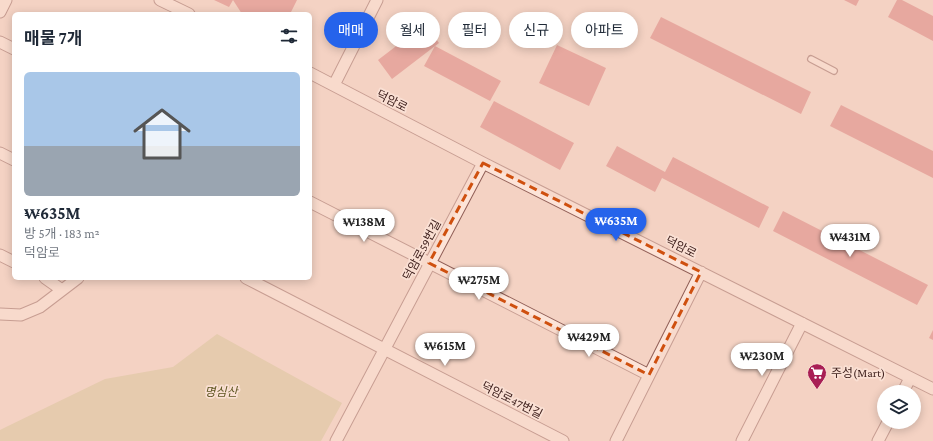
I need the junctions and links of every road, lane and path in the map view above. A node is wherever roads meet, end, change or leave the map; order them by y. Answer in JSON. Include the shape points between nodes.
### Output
{"nodes":[{"id":1,"x":6,"y":0,"type":"edge"},
{"id":2,"x":160,"y":0,"type":"edge"},
{"id":3,"x":377,"y":0,"type":"edge"},
{"id":4,"x":0,"y":12,"type":"edge"},
{"id":5,"x":185,"y":12,"type":"edge"},
{"id":6,"x":0,"y":42,"type":"edge"},
{"id":7,"x":12,"y":48,"type":"edge"},
{"id":8,"x":811,"y":59,"type":"dead end"},
{"id":9,"x":834,"y":71,"type":"dead end"},
{"id":10,"x":312,"y":74,"type":"edge"},
{"id":11,"x":334,"y":85,"type":"junction"},
{"id":12,"x":0,"y":153,"type":"edge"},
{"id":13,"x":12,"y":159,"type":"edge"},
{"id":14,"x":483,"y":163,"type":"junction"},
{"id":15,"x":312,"y":203,"type":"edge"},
{"id":16,"x":0,"y":255,"type":"edge"},
{"id":17,"x":12,"y":261,"type":"edge"},
{"id":18,"x":429,"y":263,"type":"junction"},
{"id":19,"x":701,"y":272,"type":"junction"},
{"id":20,"x":48,"y":280,"type":"edge"},
{"id":21,"x":75,"y":280,"type":"edge"},
{"id":22,"x":250,"y":280,"type":"edge"},
{"id":23,"x":62,"y":290,"type":"junction"},
{"id":24,"x":0,"y":314,"type":"edge"},
{"id":25,"x":802,"y":323,"type":"junction"},
{"id":26,"x":384,"y":349,"type":"junction"},
{"id":27,"x":649,"y":376,"type":"junction"},
{"id":28,"x":910,"y":378,"type":"junction"},
{"id":29,"x":906,"y":385,"type":"edge"},
{"id":30,"x":933,"y":390,"type":"edge"},
{"id":31,"x":884,"y":429,"type":"edge"},
{"id":32,"x":340,"y":440,"type":"edge"},
{"id":33,"x":563,"y":441,"type":"edge"},
{"id":34,"x":616,"y":441,"type":"edge"},
{"id":35,"x":742,"y":441,"type":"edge"},
{"id":36,"x":878,"y":441,"type":"edge"}],
"edges":[{"from":1,"to":4,"type":"street"},
{"from":2,"to":5,"type":"street"},
{"from":3,"to":11,"type":"street"},
{"from":6,"to":7,"type":"street"},
{"from":8,"to":9,"type":"lane"},
{"from":10,"to":11,"type":"street","name":"덕암로"},
{"from":11,"to":14,"type":"street","name":"덕암로"},
{"from":12,"to":13,"type":"street"},
{"from":14,"to":18,"type":"street","name":"덕암로59번길"},
{"from":14,"to":19,"type":"street","name":"덕암로"},
{"from":15,"to":18,"type":"street"},
{"from":16,"to":17,"type":"street"},
{"from":18,"to":26,"type":"street","name":"덕암로59번길"},
{"from":18,"to":27,"type":"street"},
{"from":19,"to":25,"type":"street","name":"덕암로"},
{"from":19,"to":27,"type":"street"},
{"from":20,"to":23,"type":"street"},
{"from":21,"to":23,"type":"street"},
{"from":22,"to":26,"type":"street"},
{"from":23,"to":24,"type":"street","via":[[40,308],[21,315]]},
{"from":25,"to":28,"type":"street","name":"덕암로"},
{"from":25,"to":35,"type":"street"},
{"from":26,"to":32,"type":"street","name":"덕암로59번길"},
{"from":26,"to":33,"type":"street","name":"덕암로47번길"},
{"from":27,"to":34,"type":"street"},
{"from":28,"to":29,"type":"street"},
{"from":28,"to":30,"type":"street","name":"덕암로"},
{"from":31,"to":36,"type":"street"}]}
